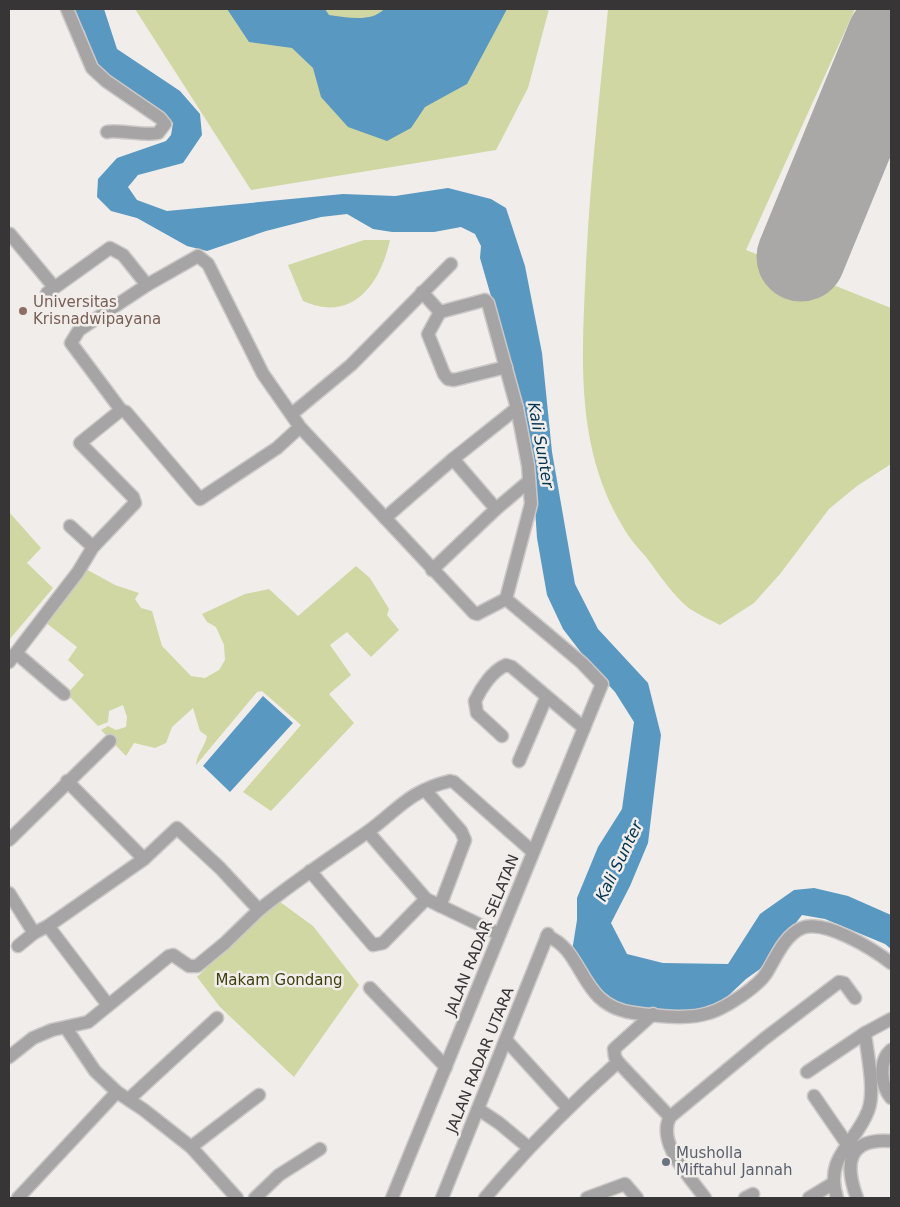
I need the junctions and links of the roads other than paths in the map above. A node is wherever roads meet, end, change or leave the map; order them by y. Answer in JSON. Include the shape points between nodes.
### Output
{"nodes":[{"id":1,"x":66,"y":9,"type":"edge"},
{"id":2,"x":107,"y":132,"type":"dead end"},
{"id":3,"x":10,"y":234,"type":"edge"},
{"id":4,"x":451,"y":264,"type":"dead end"},
{"id":5,"x":147,"y":285,"type":"junction"},
{"id":6,"x":422,"y":292,"type":"junction"},
{"id":7,"x":440,"y":312,"type":"junction"},
{"id":8,"x":506,"y":367,"type":"junction"},
{"id":9,"x":517,"y":408,"type":"junction"},
{"id":10,"x":121,"y":410,"type":"junction"},
{"id":11,"x":293,"y":413,"type":"junction"},
{"id":12,"x":300,"y":426,"type":"junction"},
{"id":13,"x":453,"y":459,"type":"junction"},
{"id":14,"x":529,"y":480,"type":"junction"},
{"id":15,"x":496,"y":509,"type":"junction"},
{"id":16,"x":385,"y":518,"type":"junction"},
{"id":17,"x":70,"y":526,"type":"dead end"},
{"id":18,"x":94,"y":547,"type":"junction"},
{"id":19,"x":432,"y":570,"type":"junction"},
{"id":20,"x":506,"y":599,"type":"junction"},
{"id":21,"x":12,"y":657,"type":"edge"},
{"id":22,"x":64,"y":694,"type":"dead end"},
{"id":23,"x":546,"y":698,"type":"junction"},
{"id":24,"x":584,"y":728,"type":"junction"},
{"id":25,"x":502,"y":736,"type":"dead end"},
{"id":26,"x":110,"y":741,"type":"dead end"},
{"id":27,"x":519,"y":761,"type":"dead end"},
{"id":28,"x":67,"y":781,"type":"junction"},
{"id":29,"x":425,"y":790,"type":"junction"},
{"id":30,"x":368,"y":832,"type":"junction"},
{"id":31,"x":9,"y":840,"type":"edge"},
{"id":32,"x":533,"y":852,"type":"junction"},
{"id":33,"x":144,"y":859,"type":"junction"},
{"id":34,"x":310,"y":871,"type":"junction"},
{"id":35,"x":9,"y":893,"type":"edge"},
{"id":36,"x":426,"y":899,"type":"junction"},
{"id":37,"x":440,"y":906,"type":"junction"},
{"id":38,"x":259,"y":910,"type":"junction"},
{"id":39,"x":48,"y":926,"type":"junction"},
{"id":40,"x":34,"y":933,"type":"junction"},
{"id":41,"x":500,"y":934,"type":"junction"},
{"id":42,"x":18,"y":946,"type":"dead end"},
{"id":43,"x":891,"y":963,"type":"edge"},
{"id":44,"x":370,"y":988,"type":"dead end"},
{"id":45,"x":856,"y":998,"type":"dead end"},
{"id":46,"x":108,"y":1005,"type":"junction"},
{"id":47,"x":653,"y":1014,"type":"junction"},
{"id":48,"x":217,"y":1018,"type":"dead end"},
{"id":49,"x":891,"y":1018,"type":"edge"},
{"id":50,"x":66,"y":1028,"type":"junction"},
{"id":51,"x":865,"y":1033,"type":"junction"},
{"id":52,"x":506,"y":1040,"type":"junction"},
{"id":53,"x":891,"y":1050,"type":"edge"},
{"id":54,"x":9,"y":1056,"type":"edge"},
{"id":55,"x":618,"y":1062,"type":"junction"},
{"id":56,"x":446,"y":1067,"type":"junction"},
{"id":57,"x":807,"y":1072,"type":"dead end"},
{"id":58,"x":117,"y":1092,"type":"junction"},
{"id":59,"x":259,"y":1095,"type":"dead end"},
{"id":60,"x":814,"y":1096,"type":"dead end"},
{"id":61,"x":891,"y":1098,"type":"edge"},
{"id":62,"x":129,"y":1099,"type":"junction"},
{"id":63,"x":567,"y":1108,"type":"junction"},
{"id":64,"x":478,"y":1109,"type":"junction"},
{"id":65,"x":670,"y":1117,"type":"junction"},
{"id":66,"x":891,"y":1141,"type":"edge"},
{"id":67,"x":847,"y":1144,"type":"junction"},
{"id":68,"x":191,"y":1147,"type":"junction"},
{"id":69,"x":528,"y":1148,"type":"junction"},
{"id":70,"x":320,"y":1149,"type":"dead end"},
{"id":71,"x":832,"y":1184,"type":"junction"},
{"id":72,"x":18,"y":1198,"type":"edge"},
{"id":73,"x":238,"y":1198,"type":"edge"},
{"id":74,"x":255,"y":1198,"type":"edge"},
{"id":75,"x":392,"y":1198,"type":"edge"},
{"id":76,"x":442,"y":1198,"type":"edge"},
{"id":77,"x":485,"y":1198,"type":"edge"},
{"id":78,"x":587,"y":1198,"type":"edge"},
{"id":79,"x":637,"y":1198,"type":"edge"},
{"id":80,"x":705,"y":1198,"type":"edge"},
{"id":81,"x":809,"y":1198,"type":"edge"},
{"id":82,"x":837,"y":1198,"type":"edge"},
{"id":83,"x":857,"y":1198,"type":"edge"}],
"edges":[{"from":1,"to":2,"type":"street","via":[[92,68],[165,124],[158,134]]},
{"from":3,"to":5,"type":"street","via":[[51,290],[110,248],[123,255]]},
{"from":4,"to":6,"type":"street"},
{"from":5,"to":10,"type":"street","via":[[79,330],[71,344]]},
{"from":5,"to":11,"type":"street","via":[[183,263],[201,257],[208,264],[263,374]]},
{"from":6,"to":7,"type":"street"},
{"from":6,"to":11,"type":"street","via":[[351,365]]},
{"from":7,"to":8,"type":"street","via":[[485,300]]},
{"from":7,"to":8,"type":"street","via":[[428,334],[448,379]]},
{"from":8,"to":9,"type":"street"},
{"from":9,"to":13,"type":"street"},
{"from":9,"to":14,"type":"street"},
{"from":10,"to":12,"type":"street","via":[[200,499],[277,448]]},
{"from":10,"to":18,"type":"street","via":[[80,443],[133,497],[135,503]]},
{"from":11,"to":12,"type":"street"},
{"from":12,"to":16,"type":"street"},
{"from":13,"to":15,"type":"street"},
{"from":13,"to":16,"type":"street"},
{"from":14,"to":15,"type":"street"},
{"from":14,"to":20,"type":"street","via":[[529,513]]},
{"from":15,"to":19,"type":"street"},
{"from":16,"to":19,"type":"street"},
{"from":17,"to":18,"type":"street"},
{"from":18,"to":21,"type":"street"},
{"from":19,"to":20,"type":"street","via":[[476,614]]},
{"from":20,"to":24,"type":"street","name":"JALAN RADAR SELATAN","via":[[602,684]]},
{"from":21,"to":22,"type":"street"},
{"from":23,"to":24,"type":"street"},
{"from":23,"to":25,"type":"street","via":[[512,667],[499,668],[478,694],[474,707]]},
{"from":23,"to":27,"type":"street"},
{"from":24,"to":32,"type":"street","name":"JALAN RADAR SELATAN"},
{"from":26,"to":28,"type":"street"},
{"from":28,"to":31,"type":"street"},
{"from":28,"to":33,"type":"street"},
{"from":29,"to":30,"type":"street","via":[[405,799]]},
{"from":29,"to":32,"type":"street","via":[[454,782]]},
{"from":29,"to":37,"type":"street","via":[[465,840]]},
{"from":30,"to":34,"type":"street"},
{"from":30,"to":36,"type":"street"},
{"from":32,"to":41,"type":"street","name":"JALAN RADAR SELATAN"},
{"from":33,"to":38,"type":"street","via":[[177,828]]},
{"from":33,"to":39,"type":"street"},
{"from":34,"to":36,"type":"street","via":[[373,945],[383,943]]},
{"from":34,"to":38,"type":"street"},
{"from":35,"to":40,"type":"street"},
{"from":36,"to":37,"type":"street"},
{"from":37,"to":41,"type":"street"},
{"from":38,"to":46,"type":"street","via":[[197,966],[189,966],[171,955]]},
{"from":39,"to":40,"type":"street"},
{"from":39,"to":46,"type":"street"},
{"from":40,"to":42,"type":"street"},
{"from":41,"to":56,"type":"street","name":"JALAN RADAR SELATAN"},
{"from":43,"to":47,"type":"street","via":[[874,950],[824,928],[803,928],[789,938],[760,980],[713,1012],[679,1016]]},
{"from":44,"to":56,"type":"street"},
{"from":45,"to":65,"type":"street","via":[[844,983],[839,982]]},
{"from":46,"to":50,"type":"street","via":[[88,1022]]},
{"from":47,"to":52,"type":"street","name":"JALAN RADAR UTARA","via":[[625,1011],[601,999],[561,944],[548,935]]},
{"from":47,"to":55,"type":"street","via":[[614,1049]]},
{"from":48,"to":62,"type":"street"},
{"from":49,"to":51,"type":"street"},
{"from":50,"to":54,"type":"street","via":[[33,1038]]},
{"from":50,"to":58,"type":"street","via":[[87,1062]]},
{"from":51,"to":57,"type":"street"},
{"from":51,"to":67,"type":"street","via":[[871,1096],[868,1111]]},
{"from":52,"to":63,"type":"street"},
{"from":52,"to":64,"type":"street","name":"JALAN RADAR UTARA"},
{"from":53,"to":61,"type":"street","via":[[883,1066],[884,1087]]},
{"from":55,"to":63,"type":"street"},
{"from":55,"to":65,"type":"street"},
{"from":56,"to":75,"type":"street","name":"JALAN RADAR SELATAN"},
{"from":58,"to":62,"type":"street"},
{"from":58,"to":72,"type":"street"},
{"from":59,"to":68,"type":"street"},
{"from":60,"to":67,"type":"street"},
{"from":62,"to":68,"type":"street"},
{"from":63,"to":69,"type":"street"},
{"from":64,"to":69,"type":"street"},
{"from":64,"to":76,"type":"street","name":"JALAN RADAR UTARA"},
{"from":65,"to":80,"type":"street","via":[[667,1123],[670,1148]]},
{"from":66,"to":83,"type":"street","via":[[864,1143],[850,1160],[849,1172]]},
{"from":67,"to":71,"type":"street","via":[[834,1168]]},
{"from":68,"to":73,"type":"street"},
{"from":69,"to":77,"type":"street"},
{"from":70,"to":74,"type":"street","via":[[290,1166]]},
{"from":71,"to":81,"type":"street"},
{"from":71,"to":82,"type":"street"},
{"from":78,"to":79,"type":"street","via":[[625,1184]]}]}
